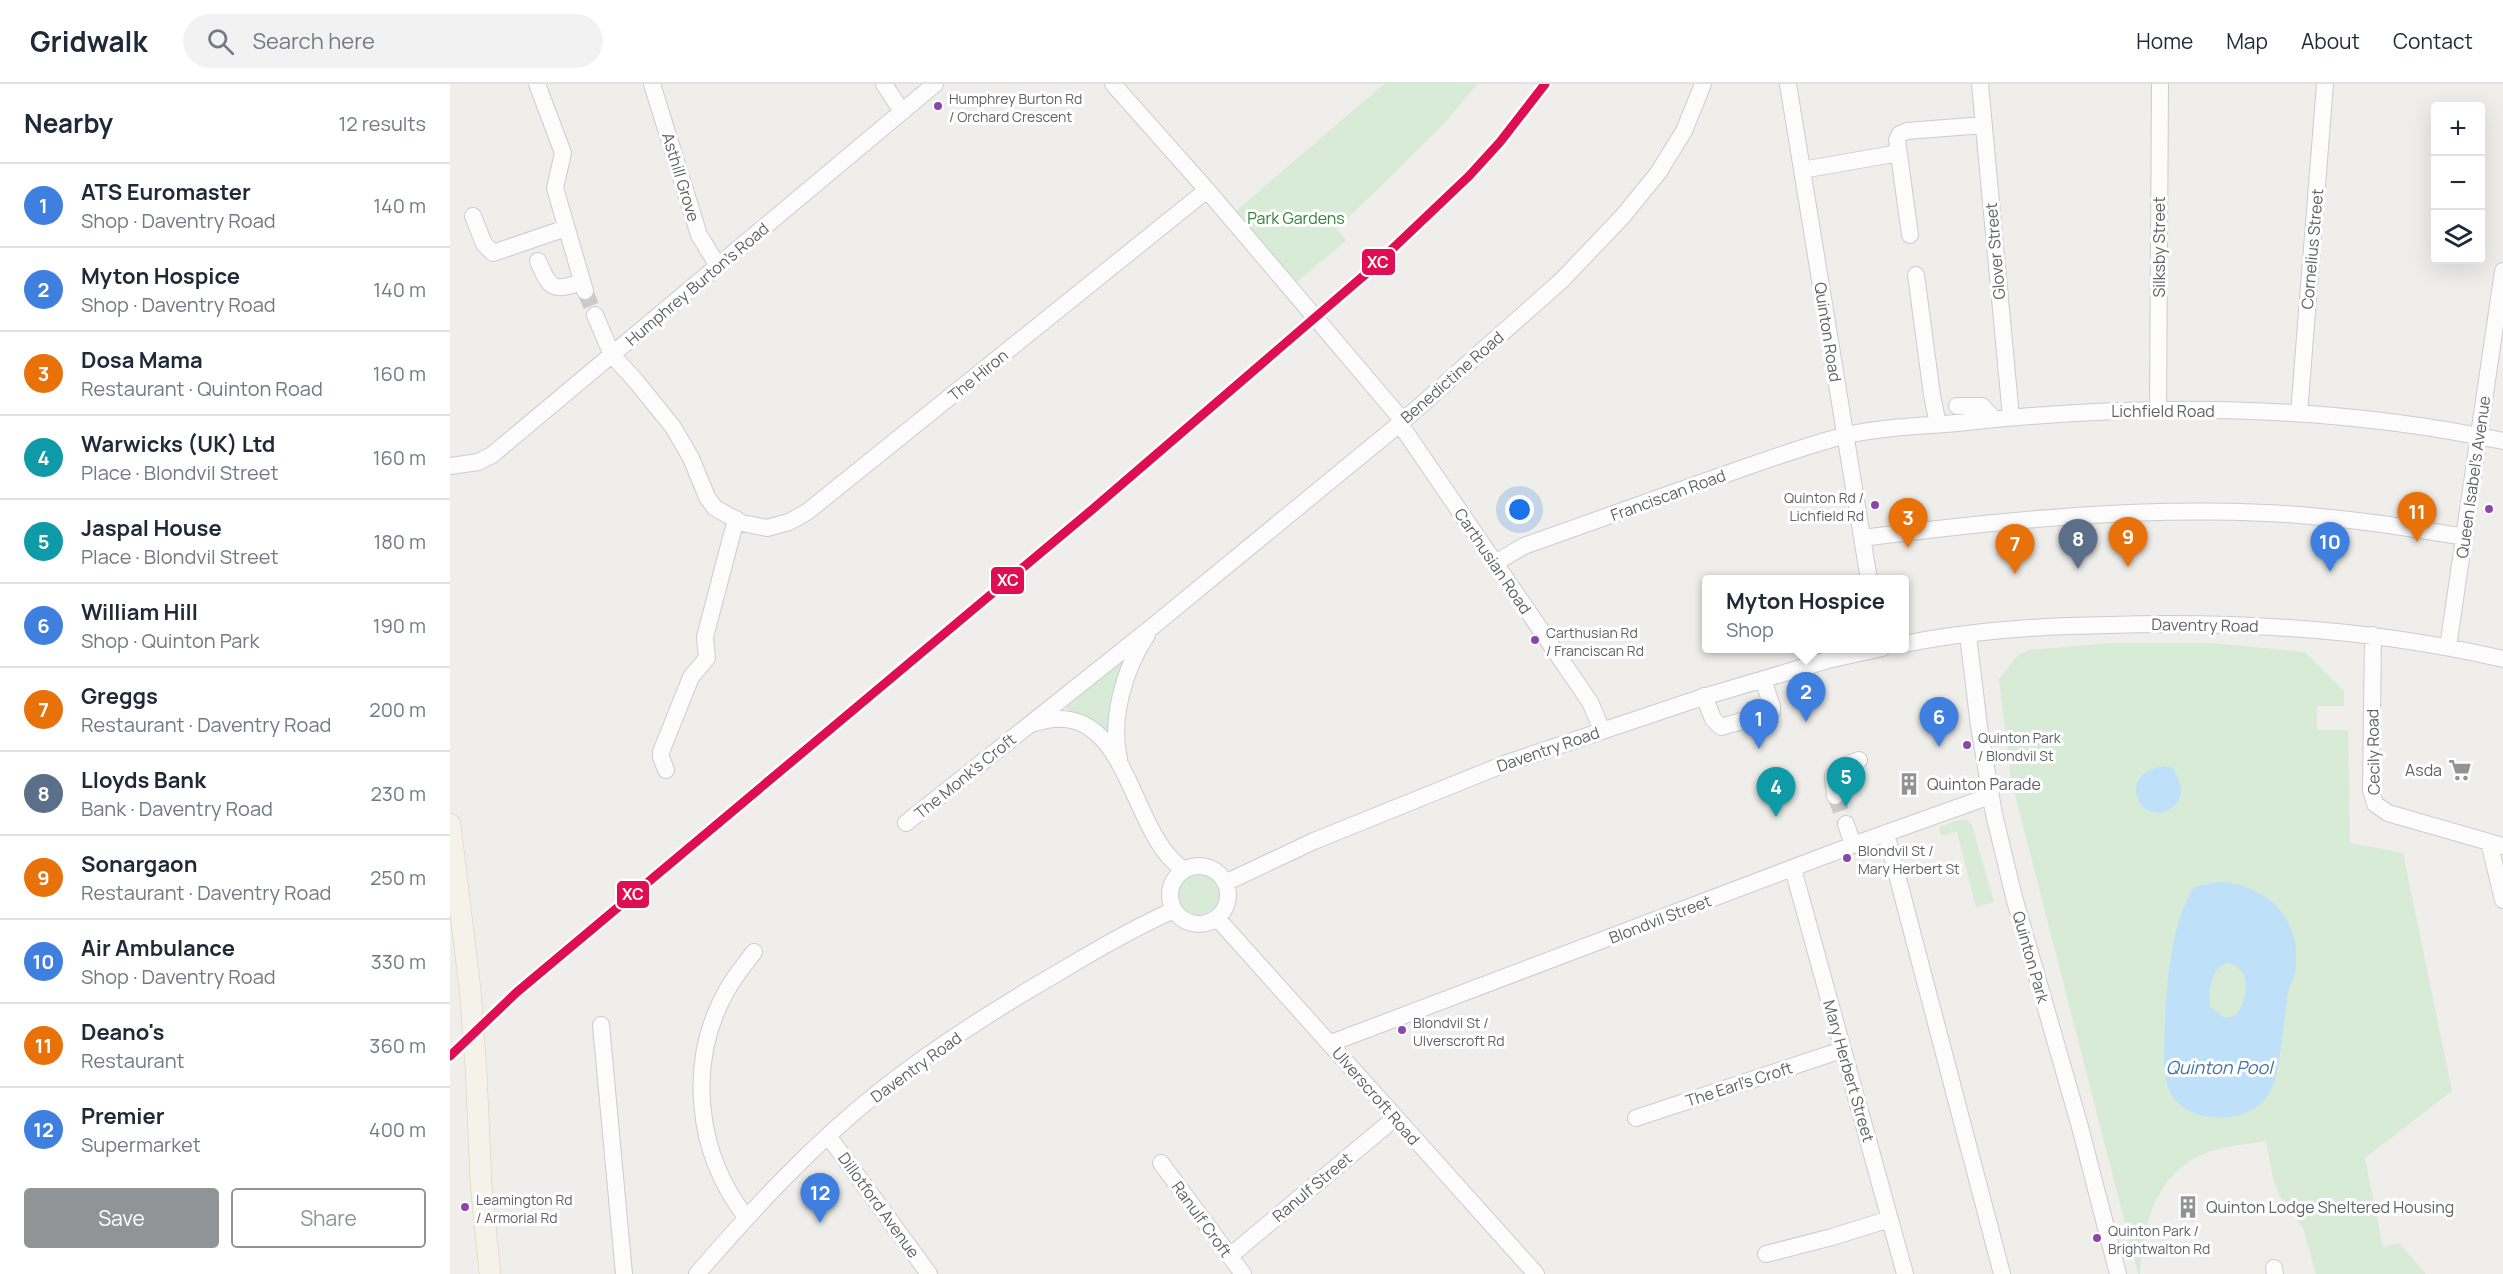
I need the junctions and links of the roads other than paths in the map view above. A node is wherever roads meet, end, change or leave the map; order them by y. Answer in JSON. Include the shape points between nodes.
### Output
{"nodes":[{"id":1,"x":537,"y":84,"type":"edge"},
{"id":2,"x":652,"y":84,"type":"edge"},
{"id":3,"x":884,"y":84,"type":"edge"},
{"id":4,"x":935,"y":84,"type":"edge"},
{"id":5,"x":1113,"y":84,"type":"edge"},
{"id":6,"x":1703,"y":84,"type":"edge"},
{"id":7,"x":1788,"y":84,"type":"edge"},
{"id":8,"x":1980,"y":84,"type":"edge"},
{"id":9,"x":2160,"y":84,"type":"edge"},
{"id":10,"x":2325,"y":84,"type":"edge"},
{"id":11,"x":902,"y":112,"type":"junction"},
{"id":12,"x":1984,"y":125,"type":"junction"},
{"id":13,"x":1899,"y":153,"type":"junction"},
{"id":14,"x":1802,"y":170,"type":"junction"},
{"id":15,"x":1207,"y":190,"type":"junction"},
{"id":16,"x":473,"y":216,"type":"dead end"},
{"id":17,"x":566,"y":228,"type":"junction"},
{"id":18,"x":1910,"y":235,"type":"dead end"},
{"id":19,"x":538,"y":261,"type":"dead end"},
{"id":20,"x":718,"y":266,"type":"junction"},
{"id":21,"x":2503,"y":271,"type":"edge"},
{"id":22,"x":1916,"y":275,"type":"dead end"},
{"id":23,"x":595,"y":315,"type":"tunnel mouth"},
{"id":24,"x":612,"y":356,"type":"junction"},
{"id":25,"x":1957,"y":406,"type":"dead end"},
{"id":26,"x":2158,"y":410,"type":"junction"},
{"id":27,"x":2299,"y":413,"type":"junction"},
{"id":28,"x":2003,"y":418,"type":"junction"},
{"id":29,"x":1402,"y":422,"type":"junction"},
{"id":30,"x":1938,"y":425,"type":"junction"},
{"id":31,"x":1845,"y":436,"type":"junction"},
{"id":32,"x":2480,"y":436,"type":"junction"},
{"id":33,"x":2503,"y":441,"type":"edge"},
{"id":34,"x":450,"y":466,"type":"edge"},
{"id":35,"x":736,"y":519,"type":"junction"},
{"id":36,"x":2465,"y":537,"type":"junction"},
{"id":37,"x":1862,"y":538,"type":"junction"},
{"id":38,"x":1495,"y":563,"type":"junction"},
{"id":39,"x":1868,"y":575,"type":"edge"},
{"id":40,"x":1152,"y":627,"type":"junction"},
{"id":41,"x":1968,"y":635,"type":"junction"},
{"id":42,"x":2373,"y":636,"type":"junction"},
{"id":43,"x":1909,"y":643,"type":"edge"},
{"id":44,"x":2448,"y":647,"type":"junction"},
{"id":45,"x":1862,"y":653,"type":"edge"},
{"id":46,"x":2503,"y":658,"type":"edge"},
{"id":47,"x":1763,"y":679,"type":"junction"},
{"id":48,"x":1704,"y":696,"type":"junction"},
{"id":49,"x":1023,"y":728,"type":"junction"},
{"id":50,"x":1602,"y":730,"type":"junction"},
{"id":51,"x":1859,"y":760,"type":"dead end"},
{"id":52,"x":1120,"y":763,"type":"junction"},
{"id":53,"x":666,"y":770,"type":"dead end"},
{"id":54,"x":1835,"y":796,"type":"tunnel mouth"},
{"id":55,"x":1990,"y":796,"type":"junction"},
{"id":56,"x":906,"y":823,"type":"dead end"},
{"id":57,"x":450,"y":824,"type":"edge"},
{"id":58,"x":1846,"y":824,"type":"tunnel mouth"},
{"id":59,"x":1886,"y":833,"type":"junction"},
{"id":60,"x":2496,"y":844,"type":"edge"},
{"id":61,"x":1853,"y":845,"type":"junction"},
{"id":62,"x":1793,"y":869,"type":"junction"},
{"id":63,"x":1184,"y":870,"type":"junction"},
{"id":64,"x":1225,"y":883,"type":"junction"},
{"id":65,"x":2503,"y":900,"type":"edge"},
{"id":66,"x":1174,"y":910,"type":"junction"},
{"id":67,"x":1217,"y":918,"type":"junction"},
{"id":68,"x":754,"y":952,"type":"dead end"},
{"id":69,"x":601,"y":1026,"type":"dead end"},
{"id":70,"x":1331,"y":1044,"type":"junction"},
{"id":71,"x":1842,"y":1050,"type":"junction"},
{"id":72,"x":1395,"y":1118,"type":"junction"},
{"id":73,"x":1636,"y":1118,"type":"dead end"},
{"id":74,"x":829,"y":1137,"type":"junction"},
{"id":75,"x":1161,"y":1163,"type":"dead end"},
{"id":76,"x":746,"y":1217,"type":"junction"},
{"id":77,"x":1890,"y":1219,"type":"junction"},
{"id":78,"x":1767,"y":1254,"type":"dead end"},
{"id":79,"x":1230,"y":1257,"type":"junction"},
{"id":80,"x":490,"y":1274,"type":"edge"},
{"id":81,"x":624,"y":1274,"type":"edge"},
{"id":82,"x":697,"y":1274,"type":"edge"},
{"id":83,"x":929,"y":1274,"type":"edge"},
{"id":84,"x":1243,"y":1274,"type":"edge"},
{"id":85,"x":1536,"y":1274,"type":"edge"},
{"id":86,"x":1905,"y":1274,"type":"edge"},
{"id":87,"x":2002,"y":1274,"type":"edge"},
{"id":88,"x":2118,"y":1274,"type":"edge"}],
"edges":[{"from":1,"to":17,"type":"street","via":[[563,153],[555,188]]},
{"from":2,"to":20,"type":"street","name":"Asthill Grove","via":[[699,235]]},
{"from":3,"to":11,"type":"street"},
{"from":4,"to":11,"type":"street","name":"Humphrey Burton's Road"},
{"from":5,"to":15,"type":"street"},
{"from":6,"to":29,"type":"street","name":"Benedictine Road","via":[[1667,160],[1623,216],[1562,280]]},
{"from":7,"to":14,"type":"street","name":"Quinton Road"},
{"from":8,"to":12,"type":"street","name":"Glover Street"},
{"from":9,"to":26,"type":"street","name":"Silksby Street"},
{"from":10,"to":27,"type":"street","name":"Cornelius Street"},
{"from":11,"to":20,"type":"street","name":"Humphrey Burton's Road"},
{"from":12,"to":13,"type":"street","via":[[1907,130],[1900,134]]},
{"from":12,"to":28,"type":"street","name":"Glover Street"},
{"from":13,"to":14,"type":"street"},
{"from":13,"to":18,"type":"street"},
{"from":14,"to":31,"type":"street","name":"Quinton Road"},
{"from":15,"to":29,"type":"street"},
{"from":15,"to":35,"type":"street","name":"The Hiron","via":[[807,512],[767,528]]},
{"from":16,"to":17,"type":"street","via":[[484,244],[493,253]]},
{"from":17,"to":19,"type":"street","via":[[584,286],[555,288],[548,283]]},
{"from":20,"to":24,"type":"street","name":"Humphrey Burton's Road"},
{"from":21,"to":32,"type":"street","name":"Queen Isabel's Avenue"},
{"from":22,"to":30,"type":"street"},
{"from":23,"to":24,"type":"street"},
{"from":24,"to":34,"type":"street","name":"Humphrey Burton's Road","via":[[492,455],[478,462]]},
{"from":24,"to":35,"type":"street","name":"The Hiron","via":[[672,428],[691,458],[710,502],[721,513]]},
{"from":25,"to":28,"type":"street","via":[[1982,406]]},
{"from":26,"to":27,"type":"street","name":"Lichfield Road"},
{"from":26,"to":28,"type":"street","name":"Lichfield Road"},
{"from":27,"to":32,"type":"street","name":"Lichfield Road"},
{"from":28,"to":30,"type":"street","name":"Lichfield Road"},
{"from":29,"to":38,"type":"street","name":"Carthusian Road"},
{"from":29,"to":40,"type":"street","name":"Benedictine Road"},
{"from":30,"to":31,"type":"street","name":"Lichfield Road"},
{"from":31,"to":37,"type":"street","name":"Quinton Road"},
{"from":31,"to":38,"type":"street","name":"Franciscan Road","via":[[1524,546]]},
{"from":32,"to":33,"type":"street","name":"Lichfield Road"},
{"from":32,"to":36,"type":"street","name":"Queen Isabel's Avenue"},
{"from":35,"to":53,"type":"street","via":[[705,637],[706,660],[691,677],[662,752]]},
{"from":36,"to":37,"type":"street","via":[[2340,518],[2194,512],[2015,520]]},
{"from":36,"to":44,"type":"street","name":"Queen Isabel's Avenue"},
{"from":37,"to":39,"type":"street","name":"Quinton Road"},
{"from":38,"to":50,"type":"street","name":"Carthusian Road","via":[[1590,702]]},
{"from":40,"to":49,"type":"street","name":"Benedictine Road"},
{"from":40,"to":52,"type":"street","name":"Benedictine Road","via":[[1137,653],[1120,703]]},
{"from":41,"to":42,"type":"street","name":"Daventry Road","via":[[2077,626],[2203,623]]},
{"from":41,"to":43,"type":"street","name":"Daventry Road"},
{"from":41,"to":55,"type":"street","name":"Quinton Park"},
{"from":42,"to":44,"type":"street","name":"Daventry Road"},
{"from":42,"to":60,"type":"street","name":"Cecily Road","via":[[2373,801],[2388,813]]},
{"from":44,"to":46,"type":"street","name":"Daventry Road"},
{"from":45,"to":47,"type":"street","name":"Daventry Road"},
{"from":47,"to":48,"type":"street","name":"Daventry Road"},
{"from":47,"to":48,"type":"street","via":[[1772,707],[1767,714],[1721,727],[1713,719]]},
{"from":48,"to":50,"type":"street","name":"Daventry Road"},
{"from":49,"to":52,"type":"street","name":"Benedictine Road","via":[[1052,719],[1078,722],[1098,733]]},
{"from":49,"to":56,"type":"street","name":"The Monk's Croft"},
{"from":50,"to":64,"type":"street","name":"Daventry Road","via":[[1414,799]]},
{"from":51,"to":54,"type":"street","via":[[1842,766],[1833,776]]},
{"from":52,"to":63,"type":"street","name":"Benedictine Road","via":[[1166,853]]},
{"from":55,"to":59,"type":"street","name":"Blondvil Street"},
{"from":55,"to":88,"type":"street","name":"Quinton Park"},
{"from":57,"to":80,"type":"main road","via":[[470,989]]},
{"from":58,"to":61,"type":"street"},
{"from":59,"to":61,"type":"street","name":"Blondvil Street"},
{"from":59,"to":87,"type":"street"},
{"from":60,"to":65,"type":"street"},
{"from":61,"to":62,"type":"street","name":"Blondvil Street"},
{"from":62,"to":70,"type":"street","name":"Blondvil Street"},
{"from":62,"to":71,"type":"street","name":"Mary Herbert Street"},
{"from":63,"to":64,"type":"street","via":[[1205,867]]},
{"from":63,"to":66,"type":"street","via":[[1170,889]]},
{"from":64,"to":67,"type":"street","via":[[1227,902]]},
{"from":66,"to":67,"type":"street","via":[[1195,924]]},
{"from":66,"to":74,"type":"street","name":"Daventry Road","via":[[1023,993],[898,1077]]},
{"from":67,"to":70,"type":"street","name":"Ulverscroft Road"},
{"from":68,"to":76,"type":"street","via":[[727,990],[717,1012],[706,1048],[702,1089],[710,1151],[727,1191]]},
{"from":69,"to":81,"type":"street"},
{"from":70,"to":72,"type":"street","name":"Ulverscroft Road"},
{"from":71,"to":73,"type":"street","name":"The Earl's Croft"},
{"from":71,"to":77,"type":"street","name":"Mary Herbert Street"},
{"from":72,"to":79,"type":"street","name":"Ranulf Street"},
{"from":72,"to":85,"type":"street","name":"Ulverscroft Road"},
{"from":74,"to":76,"type":"street","name":"Daventry Road"},
{"from":74,"to":83,"type":"street","name":"Dillotford Avenue"},
{"from":75,"to":79,"type":"street","name":"Ranulf Croft"},
{"from":76,"to":82,"type":"street","name":"Daventry Road"},
{"from":77,"to":78,"type":"street"},
{"from":77,"to":86,"type":"street","name":"Mary Herbert Street"},
{"from":79,"to":84,"type":"street","name":"Ranulf Croft"}]}
